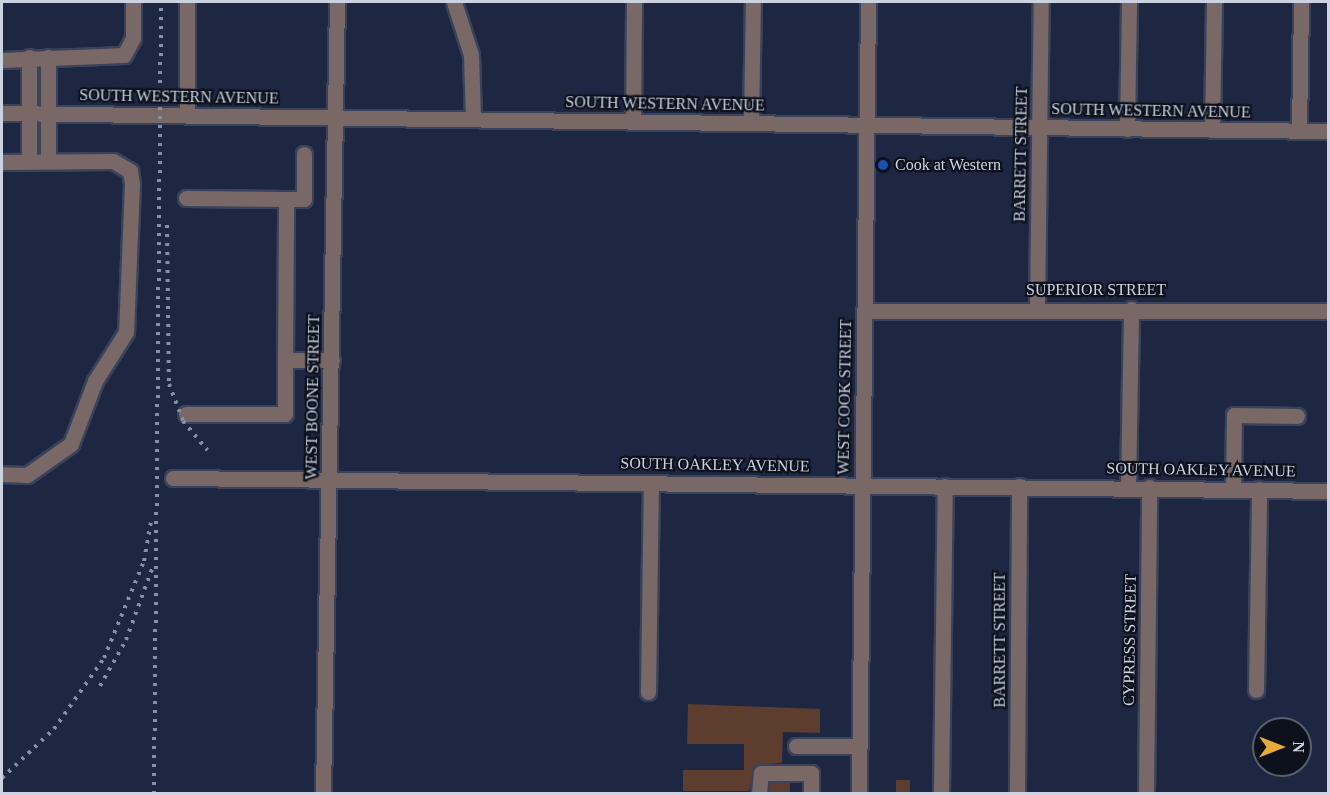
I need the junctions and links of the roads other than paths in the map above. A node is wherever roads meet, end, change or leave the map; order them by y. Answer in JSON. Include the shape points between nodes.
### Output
{"nodes":[{"id":1,"x":133,"y":2,"type":"edge"},
{"id":2,"x":187,"y":2,"type":"edge"},
{"id":3,"x":338,"y":2,"type":"edge"},
{"id":4,"x":454,"y":2,"type":"edge"},
{"id":5,"x":634,"y":2,"type":"edge"},
{"id":6,"x":753,"y":2,"type":"edge"},
{"id":7,"x":868,"y":2,"type":"edge"},
{"id":8,"x":1041,"y":2,"type":"edge"},
{"id":9,"x":1128,"y":2,"type":"edge"},
{"id":10,"x":1214,"y":2,"type":"edge"},
{"id":11,"x":1301,"y":2,"type":"edge"},
{"id":12,"x":29,"y":57,"type":"junction"},
{"id":13,"x":48,"y":57,"type":"junction"},
{"id":14,"x":2,"y":60,"type":"edge"},
{"id":15,"x":2,"y":113,"type":"edge"},
{"id":16,"x":29,"y":113,"type":"junction"},
{"id":17,"x":49,"y":113,"type":"junction"},
{"id":18,"x":187,"y":115,"type":"junction"},
{"id":19,"x":337,"y":118,"type":"junction"},
{"id":20,"x":473,"y":119,"type":"junction"},
{"id":21,"x":633,"y":122,"type":"junction"},
{"id":22,"x":751,"y":123,"type":"junction"},
{"id":23,"x":867,"y":125,"type":"junction"},
{"id":24,"x":1039,"y":127,"type":"junction"},
{"id":25,"x":1127,"y":129,"type":"junction"},
{"id":26,"x":1212,"y":130,"type":"junction"},
{"id":27,"x":1299,"y":131,"type":"junction"},
{"id":28,"x":1329,"y":131,"type":"edge"},
{"id":29,"x":304,"y":154,"type":"dead end"},
{"id":30,"x":29,"y":159,"type":"junction"},
{"id":31,"x":48,"y":159,"type":"junction"},
{"id":32,"x":2,"y":162,"type":"edge"},
{"id":33,"x":186,"y":198,"type":"dead end"},
{"id":34,"x":286,"y":199,"type":"junction"},
{"id":35,"x":1037,"y":308,"type":"junction"},
{"id":36,"x":1131,"y":309,"type":"junction"},
{"id":37,"x":865,"y":311,"type":"junction"},
{"id":38,"x":1329,"y":311,"type":"edge"},
{"id":39,"x":285,"y":360,"type":"junction"},
{"id":40,"x":332,"y":360,"type":"junction"},
{"id":41,"x":186,"y":414,"type":"dead end"},
{"id":42,"x":1297,"y":416,"type":"dead end"},
{"id":43,"x":2,"y":474,"type":"edge"},
{"id":44,"x":173,"y":478,"type":"dead end"},
{"id":45,"x":330,"y":478,"type":"junction"},
{"id":46,"x":651,"y":483,"type":"junction"},
{"id":47,"x":862,"y":485,"type":"junction"},
{"id":48,"x":945,"y":486,"type":"junction"},
{"id":49,"x":1019,"y":486,"type":"junction"},
{"id":50,"x":1128,"y":487,"type":"junction"},
{"id":51,"x":1149,"y":487,"type":"junction"},
{"id":52,"x":1233,"y":489,"type":"junction"},
{"id":53,"x":1259,"y":489,"type":"junction"},
{"id":54,"x":1329,"y":491,"type":"edge"},
{"id":55,"x":1256,"y":690,"type":"dead end"},
{"id":56,"x":648,"y":692,"type":"dead end"},
{"id":57,"x":796,"y":746,"type":"dead end"},
{"id":58,"x":859,"y":746,"type":"junction"},
{"id":59,"x":323,"y":794,"type":"edge"},
{"id":60,"x":759,"y":794,"type":"edge"},
{"id":61,"x":811,"y":794,"type":"edge"},
{"id":62,"x":859,"y":794,"type":"edge"},
{"id":63,"x":942,"y":794,"type":"edge"},
{"id":64,"x":1017,"y":794,"type":"edge"},
{"id":65,"x":1146,"y":794,"type":"edge"}],
"edges":[{"from":1,"to":13,"type":"street","via":[[133,38],[124,55]]},
{"from":2,"to":18,"type":"street"},
{"from":3,"to":19,"type":"street","name":"WEST BOONE STREET"},
{"from":4,"to":20,"type":"street","via":[[471,55]]},
{"from":5,"to":21,"type":"street"},
{"from":6,"to":22,"type":"street"},
{"from":7,"to":23,"type":"street","name":"WEST COOK STREET"},
{"from":8,"to":24,"type":"street","name":"BARRETT STREET"},
{"from":9,"to":25,"type":"street"},
{"from":10,"to":26,"type":"street"},
{"from":11,"to":27,"type":"street"},
{"from":12,"to":13,"type":"street"},
{"from":12,"to":14,"type":"street"},
{"from":12,"to":16,"type":"street"},
{"from":13,"to":17,"type":"street"},
{"from":15,"to":16,"type":"street","name":"SOUTH WESTERN AVENUE"},
{"from":16,"to":17,"type":"street","name":"SOUTH WESTERN AVENUE"},
{"from":16,"to":30,"type":"street"},
{"from":17,"to":18,"type":"street","name":"SOUTH WESTERN AVENUE"},
{"from":17,"to":31,"type":"street"},
{"from":18,"to":19,"type":"street","name":"SOUTH WESTERN AVENUE"},
{"from":19,"to":20,"type":"street","name":"SOUTH WESTERN AVENUE"},
{"from":19,"to":40,"type":"street","name":"WEST BOONE STREET"},
{"from":20,"to":21,"type":"street","name":"SOUTH WESTERN AVENUE"},
{"from":21,"to":22,"type":"street","name":"SOUTH WESTERN AVENUE"},
{"from":22,"to":23,"type":"street","name":"SOUTH WESTERN AVENUE"},
{"from":23,"to":24,"type":"street","name":"SOUTH WESTERN AVENUE"},
{"from":23,"to":37,"type":"street","name":"WEST COOK STREET"},
{"from":24,"to":25,"type":"street","name":"SOUTH WESTERN AVENUE"},
{"from":24,"to":35,"type":"street","name":"BARRETT STREET"},
{"from":25,"to":26,"type":"street","name":"SOUTH WESTERN AVENUE"},
{"from":26,"to":27,"type":"street","name":"SOUTH WESTERN AVENUE"},
{"from":27,"to":28,"type":"street","name":"SOUTH WESTERN AVENUE"},
{"from":29,"to":34,"type":"street","via":[[304,199]]},
{"from":30,"to":31,"type":"street"},
{"from":30,"to":32,"type":"street"},
{"from":31,"to":43,"type":"street","via":[[113,160],[130,171],[130,320],[94,381],[71,444],[27,475]]},
{"from":33,"to":34,"type":"street"},
{"from":34,"to":39,"type":"street"},
{"from":35,"to":36,"type":"street","name":"SUPERIOR STREET"},
{"from":35,"to":37,"type":"street","name":"SUPERIOR STREET"},
{"from":36,"to":38,"type":"street","name":"SUPERIOR STREET"},
{"from":36,"to":50,"type":"street"},
{"from":37,"to":47,"type":"street","name":"WEST COOK STREET"},
{"from":39,"to":40,"type":"street"},
{"from":39,"to":41,"type":"street","via":[[285,414]]},
{"from":40,"to":45,"type":"street","name":"WEST BOONE STREET"},
{"from":42,"to":52,"type":"street","via":[[1234,415]]},
{"from":44,"to":45,"type":"street","name":"SOUTH OAKLEY AVENUE"},
{"from":45,"to":46,"type":"street","name":"SOUTH OAKLEY AVENUE"},
{"from":45,"to":59,"type":"street","name":"WEST BOONE STREET"},
{"from":46,"to":47,"type":"street","name":"SOUTH OAKLEY AVENUE"},
{"from":46,"to":56,"type":"street"},
{"from":47,"to":48,"type":"street","name":"SOUTH OAKLEY AVENUE"},
{"from":47,"to":58,"type":"street","name":"WEST COOK STREET"},
{"from":48,"to":49,"type":"street","name":"SOUTH OAKLEY AVENUE"},
{"from":48,"to":63,"type":"street"},
{"from":49,"to":50,"type":"street","name":"SOUTH OAKLEY AVENUE"},
{"from":49,"to":64,"type":"street","name":"BARRETT STREET"},
{"from":50,"to":51,"type":"street","name":"SOUTH OAKLEY AVENUE"},
{"from":51,"to":52,"type":"street","name":"SOUTH OAKLEY AVENUE"},
{"from":51,"to":65,"type":"street","name":"CYPRESS STREET"},
{"from":52,"to":53,"type":"street","name":"SOUTH OAKLEY AVENUE"},
{"from":53,"to":54,"type":"street","name":"SOUTH OAKLEY AVENUE"},
{"from":53,"to":55,"type":"street"},
{"from":57,"to":58,"type":"street"},
{"from":58,"to":62,"type":"street","name":"WEST COOK STREET"},
{"from":60,"to":61,"type":"street","via":[[761,773],[811,773]]}]}
